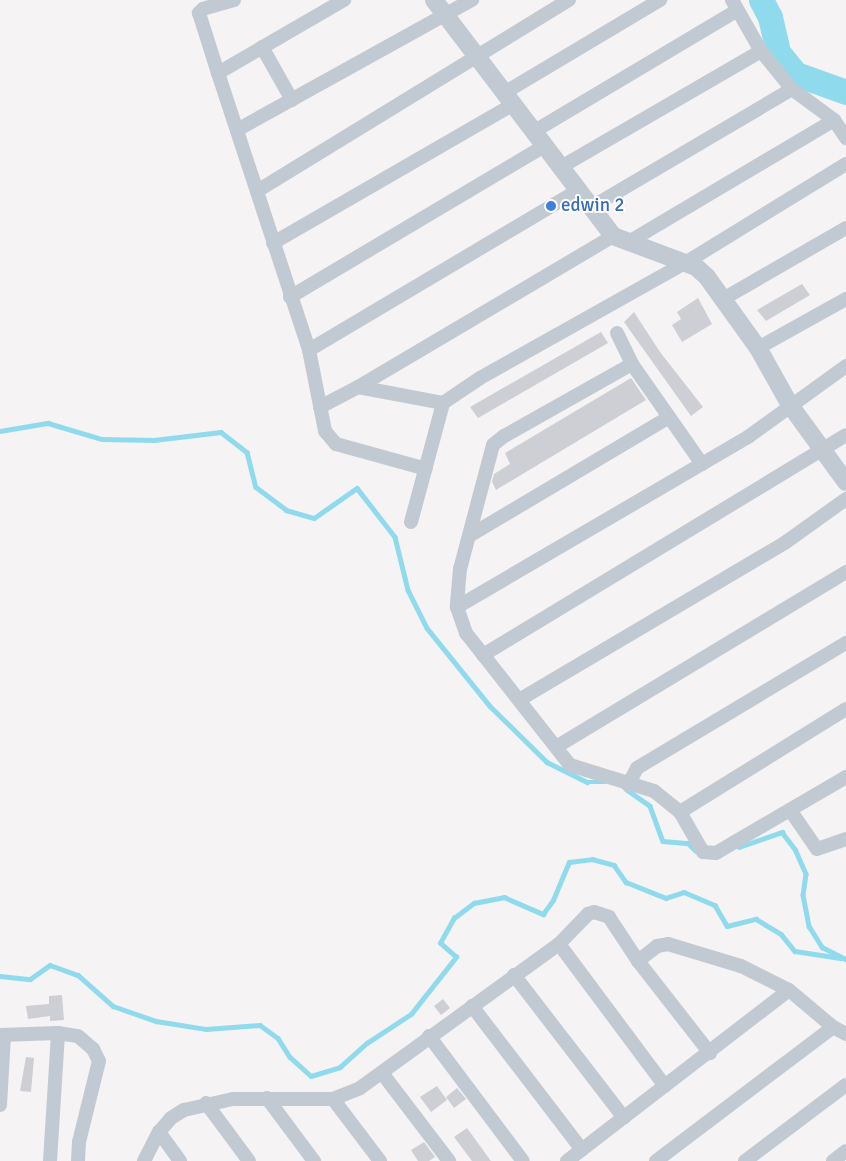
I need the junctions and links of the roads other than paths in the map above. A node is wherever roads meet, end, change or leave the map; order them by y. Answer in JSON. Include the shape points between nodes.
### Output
{"nodes":[{"id":1,"x":234,"y":0,"type":"edge"},
{"id":2,"x":344,"y":0,"type":"edge"},
{"id":3,"x":434,"y":0,"type":"edge"},
{"id":4,"x":472,"y":0,"type":"edge"},
{"id":5,"x":569,"y":0,"type":"edge"},
{"id":6,"x":660,"y":0,"type":"edge"},
{"id":7,"x":734,"y":6,"type":"edge"},
{"id":8,"x":447,"y":15,"type":"junction"},
{"id":9,"x":262,"y":47,"type":"junction"},
{"id":10,"x":761,"y":51,"type":"junction"},
{"id":11,"x":476,"y":57,"type":"junction"},
{"id":12,"x":218,"y":73,"type":"junction"},
{"id":13,"x":792,"y":89,"type":"junction"},
{"id":14,"x":508,"y":99,"type":"junction"},
{"id":15,"x":292,"y":100,"type":"junction"},
{"id":16,"x":834,"y":120,"type":"junction"},
{"id":17,"x":237,"y":130,"type":"junction"},
{"id":18,"x":846,"y":138,"type":"edge"},
{"id":19,"x":539,"y":139,"type":"junction"},
{"id":20,"x":846,"y":164,"type":"edge"},
{"id":21,"x":561,"y":167,"type":"junction"},
{"id":22,"x":578,"y":190,"type":"junction"},
{"id":23,"x":257,"y":191,"type":"junction"},
{"id":24,"x":590,"y":208,"type":"junction"},
{"id":25,"x":846,"y":228,"type":"edge"},
{"id":26,"x":620,"y":240,"type":"junction"},
{"id":27,"x":273,"y":243,"type":"junction"},
{"id":28,"x":685,"y":263,"type":"junction"},
{"id":29,"x":290,"y":297,"type":"junction"},
{"id":30,"x":723,"y":299,"type":"junction"},
{"id":31,"x":844,"y":304,"type":"edge"},
{"id":32,"x":617,"y":333,"type":"dead end"},
{"id":33,"x":758,"y":348,"type":"junction"},
{"id":34,"x":309,"y":350,"type":"junction"},
{"id":35,"x":632,"y":364,"type":"junction"},
{"id":36,"x":846,"y":366,"type":"edge"},
{"id":37,"x":358,"y":388,"type":"junction"},
{"id":38,"x":443,"y":403,"type":"junction"},
{"id":39,"x":790,"y":405,"type":"junction"},
{"id":40,"x":320,"y":407,"type":"junction"},
{"id":41,"x":668,"y":418,"type":"junction"},
{"id":42,"x":846,"y":436,"type":"edge"},
{"id":43,"x":823,"y":450,"type":"junction"},
{"id":44,"x":702,"y":464,"type":"junction"},
{"id":45,"x":426,"y":469,"type":"junction"},
{"id":46,"x":846,"y":482,"type":"edge"},
{"id":47,"x":846,"y":499,"type":"edge"},
{"id":48,"x":411,"y":522,"type":"dead end"},
{"id":49,"x":469,"y":536,"type":"junction"},
{"id":50,"x":846,"y":572,"type":"edge"},
{"id":51,"x":457,"y":606,"type":"junction"},
{"id":52,"x":846,"y":643,"type":"edge"},
{"id":53,"x":484,"y":655,"type":"junction"},
{"id":54,"x":519,"y":700,"type":"junction"},
{"id":55,"x":846,"y":709,"type":"edge"},
{"id":56,"x":556,"y":747,"type":"junction"},
{"id":57,"x":846,"y":777,"type":"edge"},
{"id":58,"x":628,"y":784,"type":"junction"},
{"id":59,"x":790,"y":810,"type":"junction"},
{"id":60,"x":680,"y":812,"type":"junction"},
{"id":61,"x":846,"y":839,"type":"edge"},
{"id":62,"x":559,"y":944,"type":"junction"},
{"id":63,"x":638,"y":961,"type":"junction"},
{"id":64,"x":514,"y":975,"type":"junction"},
{"id":65,"x":789,"y":990,"type":"junction"},
{"id":66,"x":472,"y":1006,"type":"junction"},
{"id":67,"x":832,"y":1027,"type":"junction"},
{"id":68,"x":58,"y":1032,"type":"junction"},
{"id":69,"x":846,"y":1034,"type":"edge"},
{"id":70,"x":2,"y":1035,"type":"edge"},
{"id":71,"x":429,"y":1036,"type":"junction"},
{"id":72,"x":710,"y":1052,"type":"junction"},
{"id":73,"x":382,"y":1074,"type":"junction"},
{"id":74,"x":846,"y":1085,"type":"edge"},
{"id":75,"x":665,"y":1086,"type":"junction"},
{"id":76,"x":267,"y":1098,"type":"junction"},
{"id":77,"x":333,"y":1098,"type":"junction"},
{"id":78,"x":206,"y":1103,"type":"junction"},
{"id":79,"x":0,"y":1106,"type":"edge"},
{"id":80,"x":624,"y":1118,"type":"junction"},
{"id":81,"x":159,"y":1132,"type":"junction"},
{"id":82,"x":582,"y":1150,"type":"junction"},
{"id":83,"x":846,"y":1151,"type":"edge"},
{"id":84,"x":50,"y":1161,"type":"edge"},
{"id":85,"x":78,"y":1161,"type":"edge"},
{"id":86,"x":144,"y":1161,"type":"edge"},
{"id":87,"x":180,"y":1161,"type":"edge"},
{"id":88,"x":249,"y":1161,"type":"edge"},
{"id":89,"x":314,"y":1161,"type":"edge"},
{"id":90,"x":380,"y":1161,"type":"edge"},
{"id":91,"x":449,"y":1161,"type":"edge"},
{"id":92,"x":523,"y":1161,"type":"edge"},
{"id":93,"x":567,"y":1161,"type":"edge"},
{"id":94,"x":656,"y":1161,"type":"edge"},
{"id":95,"x":745,"y":1161,"type":"edge"},
{"id":96,"x":833,"y":1161,"type":"edge"}],
"edges":[{"from":1,"to":12,"type":"street","via":[[199,13]]},
{"from":2,"to":9,"type":"street"},
{"from":3,"to":8,"type":"street"},
{"from":4,"to":8,"type":"street"},
{"from":5,"to":11,"type":"street"},
{"from":6,"to":14,"type":"street"},
{"from":7,"to":10,"type":"street"},
{"from":7,"to":19,"type":"street"},
{"from":8,"to":11,"type":"street"},
{"from":8,"to":15,"type":"street"},
{"from":9,"to":12,"type":"street"},
{"from":9,"to":15,"type":"street"},
{"from":10,"to":13,"type":"street"},
{"from":10,"to":21,"type":"street"},
{"from":11,"to":14,"type":"street"},
{"from":11,"to":23,"type":"street"},
{"from":12,"to":17,"type":"street"},
{"from":13,"to":16,"type":"street"},
{"from":13,"to":24,"type":"street"},
{"from":14,"to":19,"type":"street"},
{"from":14,"to":27,"type":"street"},
{"from":15,"to":17,"type":"street"},
{"from":16,"to":18,"type":"street"},
{"from":16,"to":26,"type":"street"},
{"from":17,"to":23,"type":"street"},
{"from":19,"to":21,"type":"street"},
{"from":19,"to":29,"type":"street"},
{"from":20,"to":28,"type":"street"},
{"from":21,"to":22,"type":"street"},
{"from":22,"to":24,"type":"street"},
{"from":22,"to":34,"type":"street"},
{"from":23,"to":27,"type":"street"},
{"from":24,"to":26,"type":"street"},
{"from":25,"to":30,"type":"street"},
{"from":26,"to":28,"type":"street"},
{"from":26,"to":37,"type":"street"},
{"from":27,"to":29,"type":"street"},
{"from":28,"to":30,"type":"street","via":[[707,277]]},
{"from":28,"to":38,"type":"street","via":[[520,355]]},
{"from":29,"to":34,"type":"street"},
{"from":30,"to":33,"type":"street"},
{"from":31,"to":33,"type":"street"},
{"from":32,"to":35,"type":"street"},
{"from":33,"to":39,"type":"street"},
{"from":34,"to":40,"type":"street"},
{"from":35,"to":41,"type":"street"},
{"from":35,"to":49,"type":"street","via":[[493,445]]},
{"from":36,"to":39,"type":"street"},
{"from":37,"to":38,"type":"street"},
{"from":37,"to":40,"type":"street"},
{"from":38,"to":45,"type":"street"},
{"from":39,"to":43,"type":"street"},
{"from":39,"to":44,"type":"street","via":[[748,437]]},
{"from":40,"to":45,"type":"street","via":[[325,431],[336,444]]},
{"from":41,"to":44,"type":"street"},
{"from":41,"to":49,"type":"street"},
{"from":42,"to":43,"type":"street"},
{"from":43,"to":46,"type":"street"},
{"from":43,"to":53,"type":"street"},
{"from":44,"to":51,"type":"street"},
{"from":45,"to":48,"type":"street"},
{"from":47,"to":54,"type":"street","via":[[786,542]]},
{"from":49,"to":51,"type":"street","via":[[460,569]]},
{"from":50,"to":56,"type":"street"},
{"from":51,"to":53,"type":"street","via":[[466,633]]},
{"from":52,"to":58,"type":"street","via":[[637,768]]},
{"from":53,"to":54,"type":"street"},
{"from":54,"to":56,"type":"street"},
{"from":55,"to":60,"type":"street"},
{"from":56,"to":58,"type":"street","via":[[570,765]]},
{"from":57,"to":59,"type":"street"},
{"from":58,"to":60,"type":"street","via":[[654,791]]},
{"from":59,"to":60,"type":"street","via":[[710,854],[703,852]]},
{"from":59,"to":61,"type":"street","via":[[817,849]]},
{"from":62,"to":63,"type":"street","via":[[588,914],[600,912],[609,917]]},
{"from":62,"to":64,"type":"street"},
{"from":62,"to":75,"type":"street"},
{"from":63,"to":65,"type":"street","via":[[657,946],[668,944],[740,966]]},
{"from":63,"to":72,"type":"street"},
{"from":64,"to":66,"type":"street"},
{"from":64,"to":80,"type":"street"},
{"from":65,"to":67,"type":"street"},
{"from":65,"to":72,"type":"street"},
{"from":66,"to":71,"type":"street"},
{"from":66,"to":82,"type":"street"},
{"from":67,"to":69,"type":"street"},
{"from":67,"to":94,"type":"street"},
{"from":68,"to":70,"type":"street"},
{"from":68,"to":84,"type":"street"},
{"from":68,"to":85,"type":"street","via":[[78,1036],[93,1049],[99,1061],[79,1142]]},
{"from":70,"to":79,"type":"street"},
{"from":71,"to":73,"type":"street"},
{"from":71,"to":92,"type":"street"},
{"from":72,"to":75,"type":"street"},
{"from":73,"to":77,"type":"street","via":[[360,1088]]},
{"from":73,"to":91,"type":"street"},
{"from":74,"to":95,"type":"street"},
{"from":75,"to":80,"type":"street"},
{"from":76,"to":77,"type":"street"},
{"from":76,"to":78,"type":"street"},
{"from":76,"to":89,"type":"street"},
{"from":77,"to":90,"type":"street"},
{"from":78,"to":81,"type":"street","via":[[171,1118]]},
{"from":78,"to":88,"type":"street"},
{"from":80,"to":82,"type":"street"},
{"from":81,"to":86,"type":"street"},
{"from":81,"to":87,"type":"street"},
{"from":82,"to":93,"type":"street"},
{"from":83,"to":96,"type":"street"}]}
